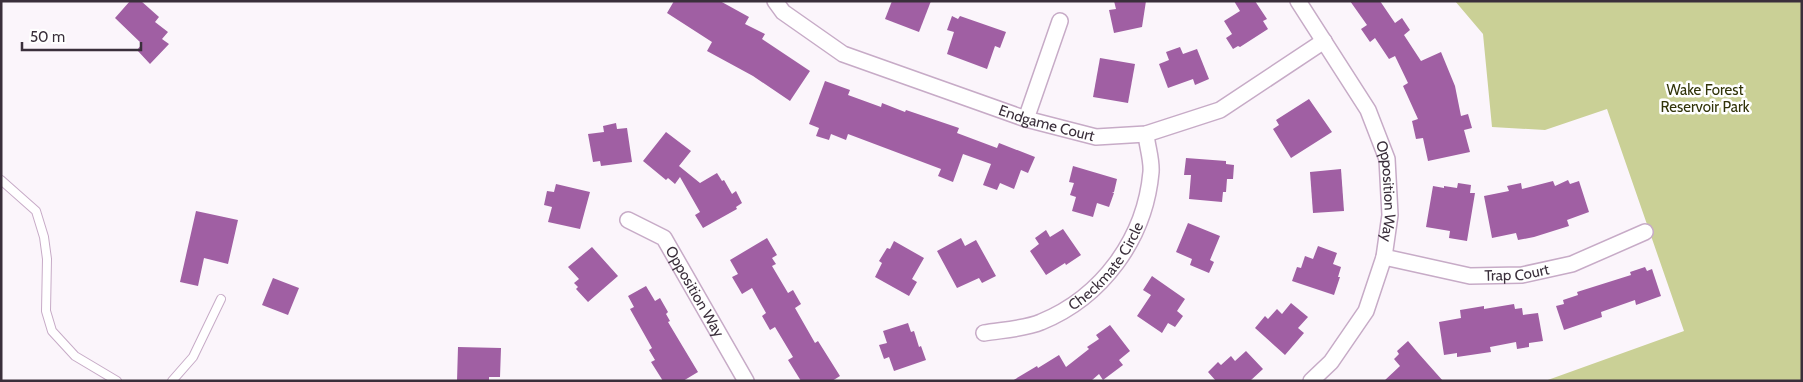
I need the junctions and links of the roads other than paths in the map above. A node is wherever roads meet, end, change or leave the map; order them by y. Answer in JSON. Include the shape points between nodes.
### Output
{"nodes":[{"id":1,"x":775,"y":1,"type":"edge"},
{"id":2,"x":1298,"y":1,"type":"edge"},
{"id":3,"x":1060,"y":21,"type":"dead end"},
{"id":4,"x":1324,"y":41,"type":"junction"},
{"id":5,"x":1026,"y":119,"type":"junction"},
{"id":6,"x":1146,"y":134,"type":"junction"},
{"id":7,"x":1,"y":180,"type":"edge"},
{"id":8,"x":628,"y":220,"type":"dead end"},
{"id":9,"x":1645,"y":232,"type":"dead end"},
{"id":10,"x":1384,"y":257,"type":"junction"},
{"id":11,"x":221,"y":299,"type":"dead end"},
{"id":12,"x":984,"y":333,"type":"dead end"},
{"id":13,"x":117,"y":381,"type":"edge"},
{"id":14,"x":172,"y":381,"type":"edge"},
{"id":15,"x":746,"y":381,"type":"edge"},
{"id":16,"x":1311,"y":381,"type":"edge"}],
"edges":[{"from":1,"to":5,"type":"street","name":"Endgame Court","via":[[783,12],[843,54]]},
{"from":2,"to":4,"type":"street","name":"Opposition Way"},
{"from":3,"to":5,"type":"street"},
{"from":4,"to":6,"type":"street","name":"Endgame Court","via":[[1220,110]]},
{"from":4,"to":10,"type":"street","name":"Opposition Way","via":[[1368,110],[1387,159],[1390,214]]},
{"from":5,"to":6,"type":"street","name":"Endgame Court","via":[[1096,136]]},
{"from":6,"to":12,"type":"street","name":"Checkmate Circle","via":[[1151,171],[1144,207],[1127,249],[1109,274],[1073,306],[1039,323]]},
{"from":7,"to":13,"type":"lane","via":[[36,211],[47,259],[46,310],[52,332],[75,356]]},
{"from":8,"to":15,"type":"street","name":"Opposition Way","via":[[664,238]]},
{"from":9,"to":10,"type":"street","name":"Trap Court","via":[[1572,264],[1522,275],[1470,276]]},
{"from":10,"to":16,"type":"street","name":"Opposition Way","via":[[1366,311],[1331,362]]},
{"from":11,"to":14,"type":"lane","via":[[193,357]]}]}
